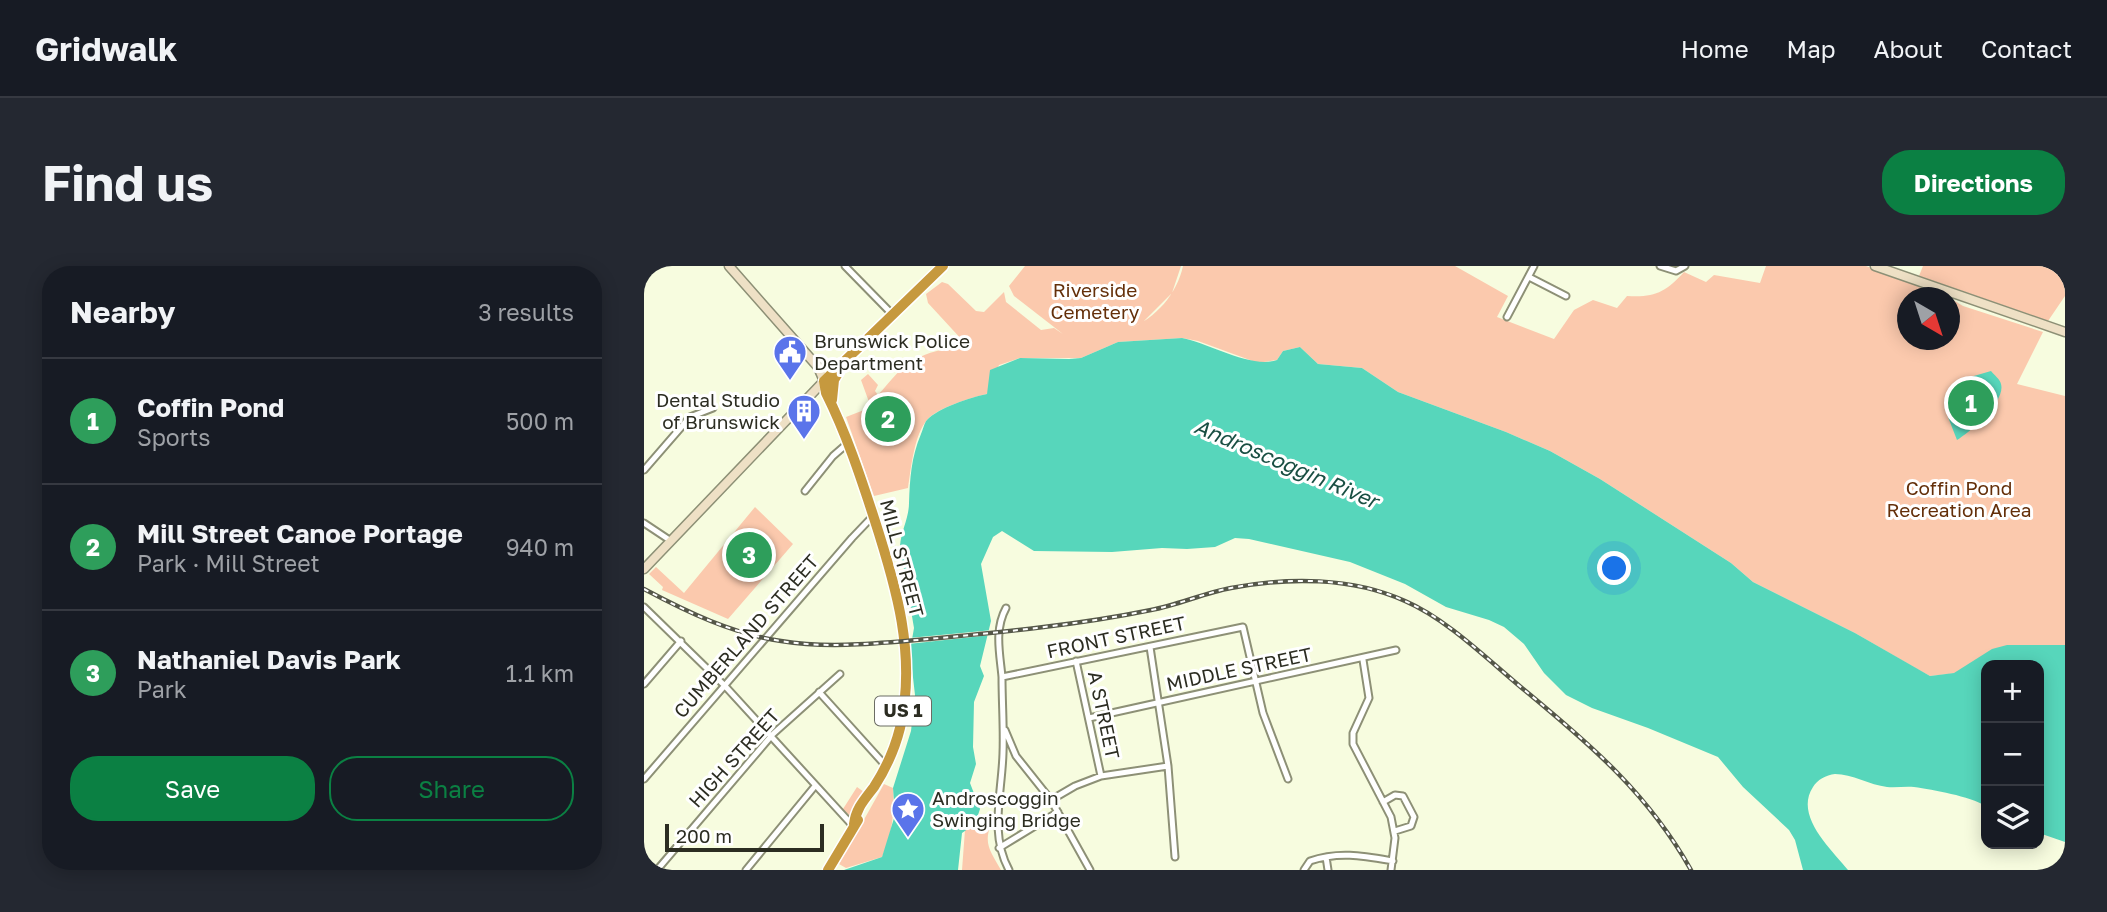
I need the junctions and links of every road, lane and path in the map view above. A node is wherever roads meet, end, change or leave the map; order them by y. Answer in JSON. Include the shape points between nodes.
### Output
{"nodes":[{"id":1,"x":730,"y":266,"type":"edge"},
{"id":2,"x":845,"y":266,"type":"edge"},
{"id":3,"x":943,"y":266,"type":"edge"},
{"id":4,"x":1534,"y":266,"type":"edge"},
{"id":5,"x":1660,"y":266,"type":"edge"},
{"id":6,"x":1875,"y":266,"type":"edge"},
{"id":7,"x":1685,"y":267,"type":"edge"},
{"id":8,"x":1529,"y":277,"type":"junction"},
{"id":9,"x":1566,"y":296,"type":"dead end"},
{"id":10,"x":892,"y":314,"type":"junction"},
{"id":11,"x":1507,"y":317,"type":"dead end"},
{"id":12,"x":2065,"y":332,"type":"edge"},
{"id":13,"x":849,"y":355,"type":"junction"},
{"id":14,"x":824,"y":381,"type":"junction"},
{"id":15,"x":832,"y":404,"type":"junction"},
{"id":16,"x":713,"y":408,"type":"dead end"},
{"id":17,"x":848,"y":443,"type":"junction"},
{"id":18,"x":644,"y":470,"type":"edge"},
{"id":19,"x":806,"y":491,"type":"dead end"},
{"id":20,"x":873,"y":516,"type":"junction"},
{"id":21,"x":644,"y":523,"type":"edge"},
{"id":22,"x":671,"y":541,"type":"junction"},
{"id":23,"x":644,"y":569,"type":"edge"},
{"id":24,"x":644,"y":607,"type":"edge"},
{"id":25,"x":1006,"y":608,"type":"dead end"},
{"id":26,"x":681,"y":642,"type":"junction"},
{"id":27,"x":1150,"y":647,"type":"junction"},
{"id":28,"x":1396,"y":650,"type":"dead end"},
{"id":29,"x":1363,"y":660,"type":"junction"},
{"id":30,"x":1076,"y":662,"type":"junction"},
{"id":31,"x":840,"y":674,"type":"dead end"},
{"id":32,"x":1255,"y":680,"type":"junction"},
{"id":33,"x":1002,"y":681,"type":"junction"},
{"id":34,"x":644,"y":684,"type":"edge"},
{"id":35,"x":725,"y":686,"type":"junction"},
{"id":36,"x":818,"y":692,"type":"junction"},
{"id":37,"x":1160,"y":702,"type":"junction"},
{"id":38,"x":1089,"y":718,"type":"junction"},
{"id":39,"x":1003,"y":726,"type":"junction"},
{"id":40,"x":771,"y":737,"type":"junction"},
{"id":41,"x":885,"y":765,"type":"junction"},
{"id":42,"x":1168,"y":766,"type":"junction"},
{"id":43,"x":1101,"y":776,"type":"junction"},
{"id":44,"x":644,"y":779,"type":"edge"},
{"id":45,"x":1288,"y":779,"type":"dead end"},
{"id":46,"x":815,"y":786,"type":"junction"},
{"id":47,"x":1051,"y":800,"type":"junction"},
{"id":48,"x":1383,"y":802,"type":"junction"},
{"id":49,"x":1058,"y":812,"type":"junction"},
{"id":50,"x":853,"y":825,"type":"junction"},
{"id":51,"x":1395,"y":831,"type":"junction"},
{"id":52,"x":999,"y":848,"type":"junction"},
{"id":53,"x":1175,"y":857,"type":"dead end"},
{"id":54,"x":1326,"y":857,"type":"junction"},
{"id":55,"x":1393,"y":861,"type":"junction"},
{"id":56,"x":657,"y":870,"type":"edge"},
{"id":57,"x":746,"y":870,"type":"edge"},
{"id":58,"x":828,"y":870,"type":"edge"},
{"id":59,"x":1009,"y":870,"type":"edge"},
{"id":60,"x":1090,"y":870,"type":"edge"},
{"id":61,"x":1304,"y":870,"type":"edge"},
{"id":62,"x":1328,"y":870,"type":"edge"},
{"id":63,"x":1391,"y":870,"type":"edge"}],
"edges":[{"from":1,"to":14,"type":"street","via":[[818,367]]},
{"from":2,"to":10,"type":"street"},
{"from":3,"to":10,"type":"highway"},
{"from":4,"to":8,"type":"street"},
{"from":5,"to":7,"type":"street","via":[[1676,271]]},
{"from":6,"to":12,"type":"street"},
{"from":8,"to":9,"type":"street"},
{"from":8,"to":11,"type":"street"},
{"from":10,"to":13,"type":"highway"},
{"from":13,"to":14,"type":"highway"},
{"from":13,"to":15,"type":"highway","via":[[834,380]]},
{"from":14,"to":15,"type":"highway","name":"MILL STREET"},
{"from":14,"to":22,"type":"street"},
{"from":15,"to":17,"type":"highway","name":"MILL STREET","number":"US 1"},
{"from":16,"to":18,"type":"street","via":[[690,417]]},
{"from":17,"to":19,"type":"street"},
{"from":17,"to":20,"type":"highway","name":"MILL STREET","number":"US 1"},
{"from":20,"to":35,"type":"street","name":"CUMBERLAND STREET"},
{"from":20,"to":41,"type":"highway","name":"MILL STREET","number":"US 1","via":[[896,586],[906,654],[903,715]]},
{"from":21,"to":22,"type":"street"},
{"from":22,"to":23,"type":"street"},
{"from":24,"to":26,"type":"street"},
{"from":25,"to":33,"type":"street","via":[[998,634]]},
{"from":26,"to":34,"type":"street"},
{"from":26,"to":35,"type":"street"},
{"from":27,"to":30,"type":"street","name":"FRONT STREET"},
{"from":27,"to":32,"type":"street","name":"FRONT STREET","via":[[1243,627]]},
{"from":27,"to":37,"type":"street"},
{"from":28,"to":29,"type":"street","name":"MIDDLE STREET"},
{"from":29,"to":32,"type":"street","name":"MIDDLE STREET"},
{"from":29,"to":48,"type":"street","via":[[1369,698],[1353,733],[1353,744]]},
{"from":30,"to":33,"type":"street","name":"FRONT STREET"},
{"from":30,"to":38,"type":"street","name":"A STREET"},
{"from":31,"to":36,"type":"street","name":"HIGH STREET"},
{"from":32,"to":37,"type":"street","name":"MIDDLE STREET"},
{"from":32,"to":45,"type":"street"},
{"from":33,"to":39,"type":"street"},
{"from":35,"to":40,"type":"street"},
{"from":35,"to":44,"type":"street","name":"CUMBERLAND STREET"},
{"from":36,"to":40,"type":"street","name":"HIGH STREET"},
{"from":36,"to":41,"type":"street"},
{"from":37,"to":38,"type":"street","name":"MIDDLE STREET"},
{"from":37,"to":42,"type":"street"},
{"from":38,"to":43,"type":"street","name":"A STREET"},
{"from":39,"to":47,"type":"street","via":[[1016,756]]},
{"from":39,"to":52,"type":"street"},
{"from":40,"to":46,"type":"street"},
{"from":40,"to":56,"type":"street","name":"HIGH STREET"},
{"from":41,"to":50,"type":"highway","name":"MILL STREET","number":"US 1"},
{"from":42,"to":43,"type":"street"},
{"from":42,"to":53,"type":"street"},
{"from":43,"to":47,"type":"street"},
{"from":46,"to":50,"type":"street"},
{"from":46,"to":57,"type":"street"},
{"from":47,"to":49,"type":"street"},
{"from":48,"to":51,"type":"street"},
{"from":48,"to":51,"type":"street","via":[[1403,796],[1414,817],[1411,826]]},
{"from":49,"to":52,"type":"street"},
{"from":49,"to":60,"type":"street"},
{"from":50,"to":58,"type":"highway","name":"MILL STREET","number":"US 1"},
{"from":51,"to":55,"type":"street"},
{"from":52,"to":59,"type":"street"},
{"from":54,"to":55,"type":"street","via":[[1349,854]]},
{"from":54,"to":61,"type":"street","via":[[1310,861]]},
{"from":54,"to":62,"type":"street"},
{"from":55,"to":63,"type":"street"}]}
